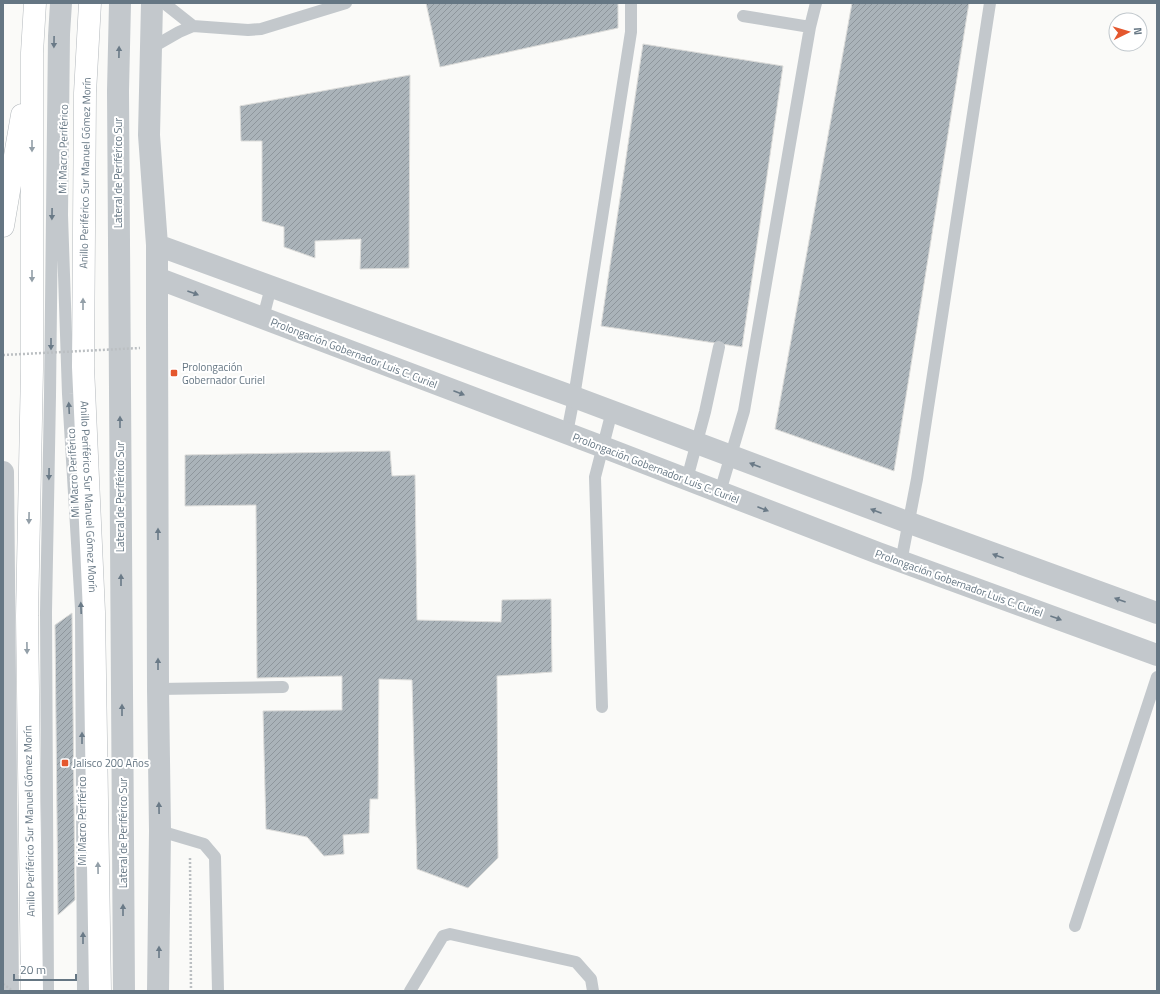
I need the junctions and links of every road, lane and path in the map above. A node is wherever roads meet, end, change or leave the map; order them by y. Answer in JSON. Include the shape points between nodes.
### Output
{"nodes":[{"id":1,"x":35,"y":3,"type":"edge"},
{"id":2,"x":56,"y":3,"type":"edge"},
{"id":3,"x":66,"y":3,"type":"edge"},
{"id":4,"x":90,"y":3,"type":"edge"},
{"id":5,"x":120,"y":3,"type":"edge"},
{"id":6,"x":152,"y":3,"type":"edge"},
{"id":7,"x":164,"y":3,"type":"edge"},
{"id":8,"x":346,"y":3,"type":"edge"},
{"id":9,"x":631,"y":3,"type":"edge"},
{"id":10,"x":816,"y":3,"type":"edge"},
{"id":11,"x":990,"y":3,"type":"edge"},
{"id":12,"x":743,"y":16,"type":"dead end"},
{"id":13,"x":193,"y":26,"type":"junction"},
{"id":14,"x":810,"y":27,"type":"junction"},
{"id":15,"x":151,"y":48,"type":"junction"},
{"id":16,"x":32,"y":53,"type":"junction"},
{"id":17,"x":3,"y":226,"type":"edge"},
{"id":18,"x":157,"y":245,"type":"junction"},
{"id":19,"x":157,"y":278,"type":"junction"},
{"id":20,"x":271,"y":287,"type":"junction"},
{"id":21,"x":263,"y":318,"type":"junction"},
{"id":22,"x":719,"y":347,"type":"dead end"},
{"id":23,"x":140,"y":348,"type":"dead end"},
{"id":24,"x":3,"y":354,"type":"edge"},
{"id":25,"x":574,"y":397,"type":"junction"},
{"id":26,"x":612,"y":411,"type":"junction"},
{"id":27,"x":567,"y":434,"type":"junction"},
{"id":28,"x":697,"y":443,"type":"junction"},
{"id":29,"x":603,"y":447,"type":"junction"},
{"id":30,"x":730,"y":455,"type":"junction"},
{"id":31,"x":3,"y":472,"type":"edge"},
{"id":32,"x":687,"y":479,"type":"junction"},
{"id":33,"x":720,"y":492,"type":"junction"},
{"id":34,"x":908,"y":522,"type":"junction"},
{"id":35,"x":901,"y":562,"type":"junction"},
{"id":36,"x":1157,"y":613,"type":"edge"},
{"id":37,"x":1157,"y":655,"type":"edge"},
{"id":38,"x":1157,"y":677,"type":"edge"},
{"id":39,"x":283,"y":687,"type":"dead end"},
{"id":40,"x":158,"y":688,"type":"junction"},
{"id":41,"x":602,"y":708,"type":"dead end"},
{"id":42,"x":160,"y":831,"type":"junction"},
{"id":43,"x":1075,"y":926,"type":"dead end"},
{"id":44,"x":3,"y":984,"type":"edge"},
{"id":45,"x":8,"y":991,"type":"edge"},
{"id":46,"x":13,"y":991,"type":"edge"},
{"id":47,"x":32,"y":991,"type":"edge"},
{"id":48,"x":48,"y":991,"type":"edge"},
{"id":49,"x":83,"y":991,"type":"edge"},
{"id":50,"x":100,"y":991,"type":"edge"},
{"id":51,"x":124,"y":991,"type":"edge"},
{"id":52,"x":158,"y":991,"type":"edge"},
{"id":53,"x":218,"y":991,"type":"edge"},
{"id":54,"x":410,"y":991,"type":"edge"},
{"id":55,"x":593,"y":991,"type":"edge"}],
"edges":[{"from":1,"to":16,"type":"highway","name":"Anillo Periférico Sur Manuel Gómez Morín"},
{"from":2,"to":48,"type":"lane","name":"Mi Macro Periférico","one_way":true,"via":[[46,612]]},
{"from":49,"to":3,"type":"lane","name":"Mi Macro Periférico","one_way":true,"via":[[81,609],[68,394],[62,215]]},
{"from":50,"to":4,"type":"highway","name":"Anillo Periférico Sur Manuel Gómez Morín","one_way":true,"via":[[94,612],[83,367],[85,93]]},
{"from":51,"to":5,"type":"street","name":"Lateral de Periférico Sur","one_way":true,"via":[[118,99]]},
{"from":6,"to":15,"type":"street"},
{"from":7,"to":13,"type":"lane"},
{"from":8,"to":13,"type":"lane","via":[[261,29]]},
{"from":9,"to":25,"type":"lane","via":[[631,32]]},
{"from":10,"to":14,"type":"lane"},
{"from":11,"to":34,"type":"lane","via":[[917,479]]},
{"from":12,"to":14,"type":"lane"},
{"from":13,"to":15,"type":"lane"},
{"from":14,"to":30,"type":"lane","via":[[744,411]]},
{"from":15,"to":18,"type":"street","via":[[149,135]]},
{"from":16,"to":17,"type":"highway"},
{"from":16,"to":47,"type":"highway","name":"Anillo Periférico Sur Manuel Gómez Morín","one_way":true,"via":[[32,369],[27,616]]},
{"from":18,"to":19,"type":"street"},
{"from":18,"to":20,"type":"street"},
{"from":19,"to":21,"type":"street","name":"Prolongación Gobernador Luis C. Curiel","one_way":true},
{"from":40,"to":19,"type":"street","one_way":true},
{"from":20,"to":21,"type":"lane"},
{"from":20,"to":25,"type":"street"},
{"from":21,"to":27,"type":"street","name":"Prolongación Gobernador Luis C. Curiel","one_way":true},
{"from":22,"to":28,"type":"lane"},
{"from":23,"to":24,"type":"path","bridge":true},
{"from":25,"to":26,"type":"street"},
{"from":25,"to":27,"type":"lane"},
{"from":26,"to":28,"type":"street"},
{"from":26,"to":29,"type":"lane"},
{"from":27,"to":29,"type":"street","name":"Prolongación Gobernador Luis C. Curiel"},
{"from":28,"to":30,"type":"street"},
{"from":28,"to":32,"type":"lane"},
{"from":29,"to":32,"type":"street","name":"Prolongación Gobernador Luis C. Curiel"},
{"from":29,"to":41,"type":"lane","via":[[596,477]]},
{"from":30,"to":33,"type":"lane"},
{"from":34,"to":30,"type":"street","one_way":true},
{"from":31,"to":45,"type":"street"},
{"from":32,"to":33,"type":"street","name":"Prolongación Gobernador Luis C. Curiel"},
{"from":33,"to":35,"type":"street","name":"Prolongación Gobernador Luis C. Curiel","one_way":true},
{"from":34,"to":35,"type":"lane"},
{"from":36,"to":34,"type":"street","one_way":true},
{"from":35,"to":37,"type":"street","name":"Prolongación Gobernador Luis C. Curiel","one_way":true},
{"from":38,"to":43,"type":"lane"},
{"from":39,"to":40,"type":"lane"},
{"from":42,"to":40,"type":"street","one_way":true},
{"from":52,"to":42,"type":"street","one_way":true},
{"from":42,"to":53,"type":"lane","via":[[204,844],[215,858]]},
{"from":44,"to":46,"type":"path","bridge":true},
{"from":54,"to":55,"type":"lane","via":[[443,936],[450,934],[576,962],[591,979]]}]}
